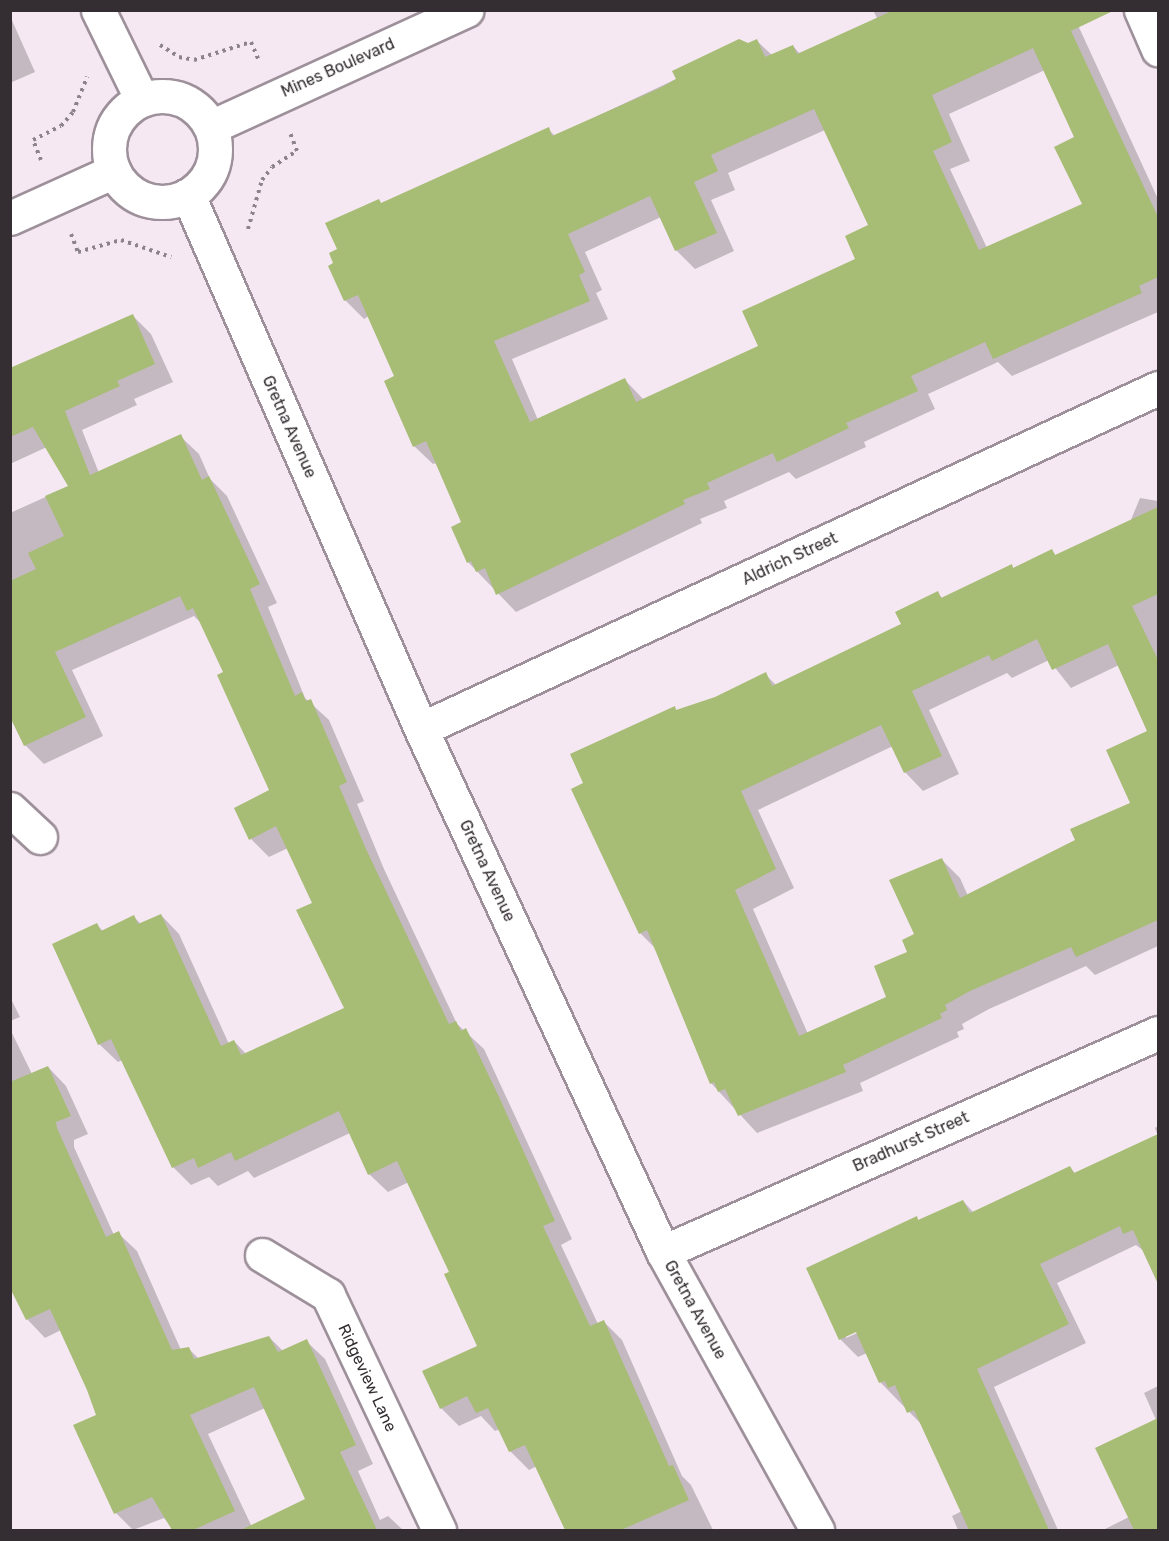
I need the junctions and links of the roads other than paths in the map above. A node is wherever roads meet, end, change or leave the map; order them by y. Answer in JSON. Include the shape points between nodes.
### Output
{"nodes":[{"id":1,"x":98,"y":10,"type":"edge"},
{"id":2,"x":466,"y":10,"type":"edge"},
{"id":3,"x":1141,"y":10,"type":"edge"},
{"id":4,"x":1158,"y":49,"type":"edge"},
{"id":5,"x":142,"y":100,"type":"junction"},
{"id":6,"x":211,"y":127,"type":"junction"},
{"id":7,"x":114,"y":171,"type":"junction"},
{"id":8,"x":188,"y":195,"type":"junction"},
{"id":9,"x":10,"y":218,"type":"edge"},
{"id":10,"x":1158,"y":388,"type":"edge"},
{"id":11,"x":421,"y":729,"type":"junction"},
{"id":12,"x":10,"y":809,"type":"edge"},
{"id":13,"x":40,"y":837,"type":"dead end"},
{"id":14,"x":1158,"y":1033,"type":"edge"},
{"id":15,"x":663,"y":1252,"type":"junction"},
{"id":16,"x":262,"y":1256,"type":"dead end"},
{"id":17,"x":439,"y":1530,"type":"edge"},
{"id":18,"x":817,"y":1530,"type":"edge"}],
"edges":[{"from":1,"to":5,"type":"street"},
{"from":2,"to":6,"type":"street","name":"Mines Boulevard"},
{"from":3,"to":4,"type":"street"},
{"from":5,"to":6,"type":"street","via":[[175,97],[190,103]]},
{"from":5,"to":7,"type":"street","via":[[117,122],[110,155]]},
{"from":6,"to":8,"type":"street","via":[[214,158],[201,186]]},
{"from":7,"to":8,"type":"street","via":[[138,196],[154,202]]},
{"from":7,"to":9,"type":"street"},
{"from":8,"to":11,"type":"street","name":"Gretna Avenue"},
{"from":10,"to":11,"type":"street","name":"Aldrich Street"},
{"from":11,"to":15,"type":"street","name":"Gretna Avenue"},
{"from":12,"to":13,"type":"street"},
{"from":14,"to":15,"type":"street","name":"Bradhurst Street"},
{"from":15,"to":18,"type":"street","name":"Gretna Avenue"},
{"from":16,"to":17,"type":"street","name":"Ridgeview Lane","via":[[328,1295]]}]}
